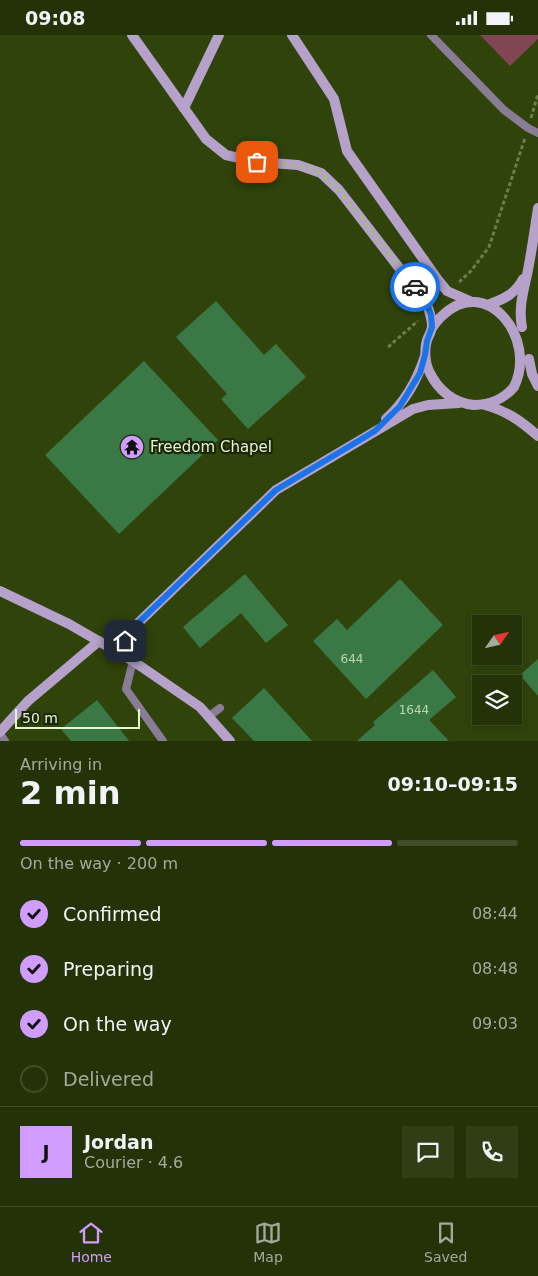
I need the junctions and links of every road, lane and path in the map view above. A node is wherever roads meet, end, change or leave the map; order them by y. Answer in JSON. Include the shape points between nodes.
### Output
{"nodes":[{"id":1,"x":132,"y":35,"type":"edge"},
{"id":2,"x":218,"y":35,"type":"edge"},
{"id":3,"x":292,"y":35,"type":"edge"},
{"id":4,"x":431,"y":35,"type":"edge"},
{"id":5,"x":538,"y":94,"type":"edge"},
{"id":6,"x":184,"y":108,"type":"junction"},
{"id":7,"x":528,"y":128,"type":"junction"},
{"id":8,"x":538,"y":133,"type":"edge"},
{"id":9,"x":538,"y":208,"type":"edge"},
{"id":10,"x":528,"y":270,"type":"junction"},
{"id":11,"x":449,"y":292,"type":"junction"},
{"id":12,"x":472,"y":302,"type":"junction"},
{"id":13,"x":490,"y":304,"type":"junction"},
{"id":14,"x":430,"y":311,"type":"junction"},
{"id":15,"x":432,"y":327,"type":"junction"},
{"id":16,"x":524,"y":335,"type":"junction"},
{"id":17,"x":388,"y":347,"type":"dead end"},
{"id":18,"x":528,"y":354,"type":"junction"},
{"id":19,"x":425,"y":355,"type":"junction"},
{"id":20,"x":538,"y":386,"type":"edge"},
{"id":21,"x":465,"y":403,"type":"junction"},
{"id":22,"x":484,"y":404,"type":"junction"},
{"id":23,"x":375,"y":431,"type":"junction"},
{"id":24,"x":538,"y":436,"type":"edge"},
{"id":25,"x":0,"y":591,"type":"edge"},
{"id":26,"x":98,"y":641,"type":"junction"},
{"id":27,"x":117,"y":651,"type":"junction"},
{"id":28,"x":133,"y":661,"type":"junction"},
{"id":29,"x":220,"y":708,"type":"dead end"},
{"id":30,"x":208,"y":717,"type":"junction"},
{"id":31,"x":0,"y":733,"type":"edge"},
{"id":32,"x":5,"y":741,"type":"edge"},
{"id":33,"x":163,"y":741,"type":"edge"},
{"id":34,"x":230,"y":741,"type":"edge"}],
"edges":[{"from":1,"to":6,"type":"street"},
{"from":2,"to":6,"type":"street"},
{"from":3,"to":11,"type":"street","via":[[334,99],[347,151]]},
{"from":4,"to":7,"type":"lane","via":[[504,110]]},
{"from":5,"to":7,"type":"path"},
{"from":6,"to":14,"type":"street","via":[[206,139],[226,155],[257,162],[298,165],[321,173],[339,190]]},
{"from":7,"to":8,"type":"lane"},
{"from":7,"to":11,"type":"path","via":[[489,247]]},
{"from":9,"to":10,"type":"street"},
{"from":10,"to":13,"type":"street","via":[[506,299]]},
{"from":10,"to":16,"type":"street","via":[[520,305]]},
{"from":11,"to":12,"type":"street"},
{"from":12,"to":13,"type":"street"},
{"from":12,"to":15,"type":"street","via":[[456,306]]},
{"from":13,"to":16,"type":"street","via":[[516,321]]},
{"from":14,"to":15,"type":"street"},
{"from":14,"to":17,"type":"path"},
{"from":15,"to":19,"type":"street"},
{"from":16,"to":18,"type":"street"},
{"from":18,"to":20,"type":"street"},
{"from":18,"to":22,"type":"street","via":[[520,381],[498,400]]},
{"from":19,"to":21,"type":"street","via":[[428,371],[437,386],[449,397]]},
{"from":19,"to":23,"type":"street","via":[[415,383],[400,406]]},
{"from":21,"to":22,"type":"street"},
{"from":21,"to":23,"type":"street","via":[[443,403],[413,409]]},
{"from":22,"to":24,"type":"street","via":[[521,420]]},
{"from":23,"to":27,"type":"street","via":[[276,490],[136,625]]},
{"from":25,"to":26,"type":"street"},
{"from":26,"to":27,"type":"street"},
{"from":26,"to":31,"type":"street","via":[[28,701]]},
{"from":27,"to":28,"type":"street"},
{"from":28,"to":30,"type":"street","via":[[200,707]]},
{"from":28,"to":33,"type":"lane","via":[[126,689]]},
{"from":29,"to":30,"type":"lane"},
{"from":30,"to":34,"type":"street"},
{"from":31,"to":32,"type":"lane"}]}
